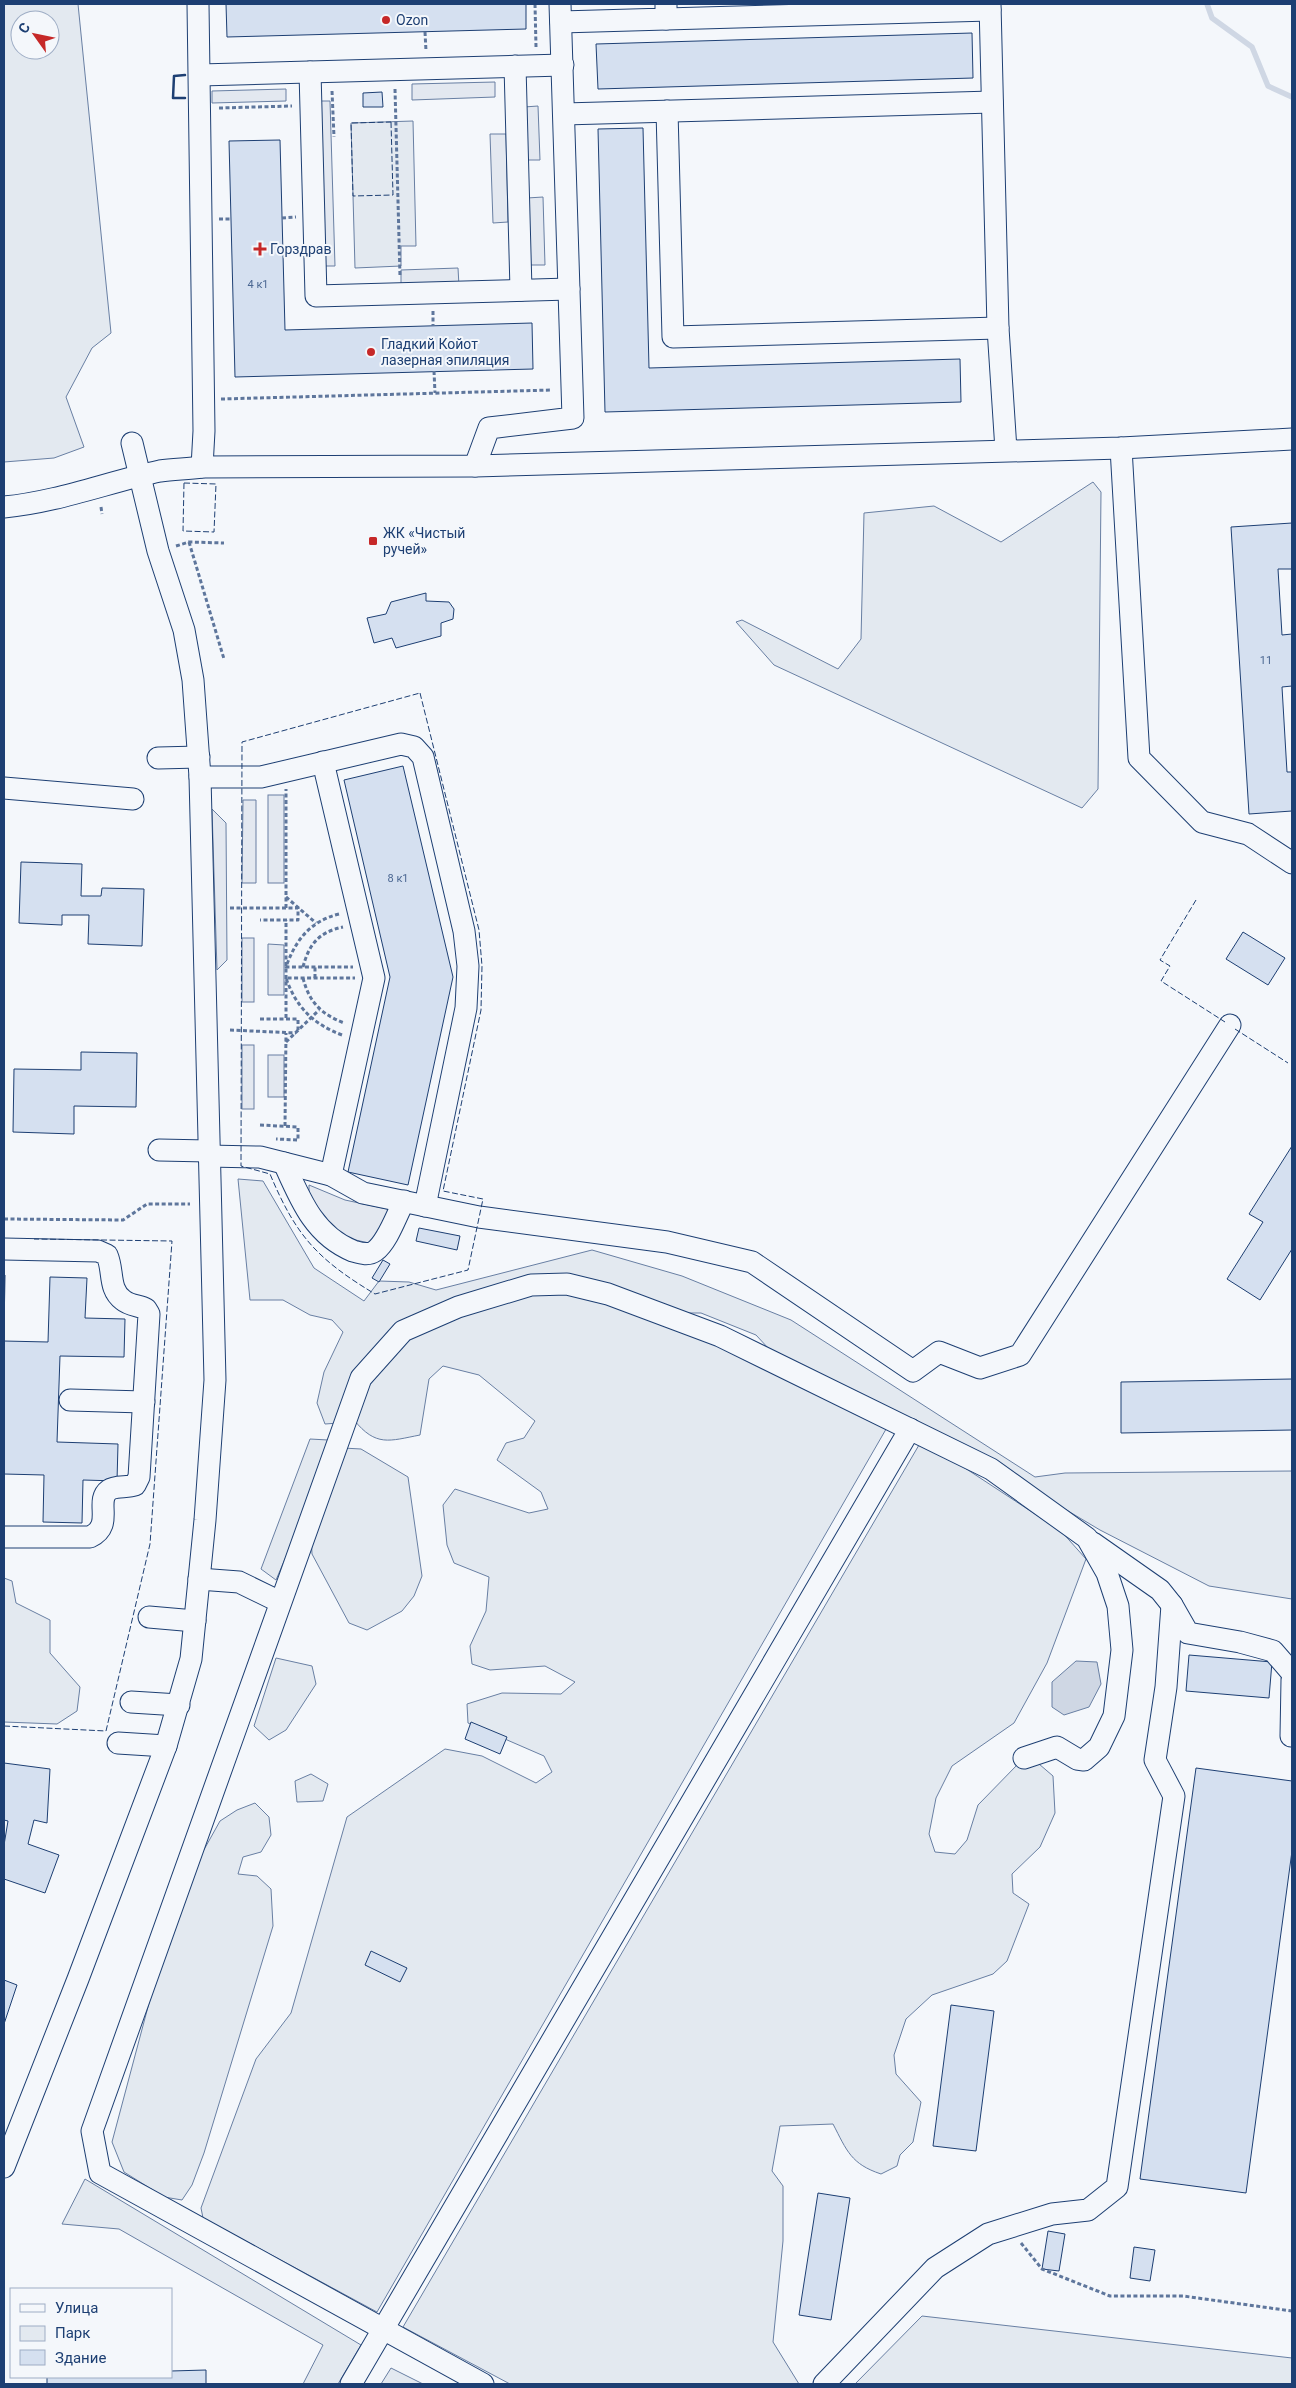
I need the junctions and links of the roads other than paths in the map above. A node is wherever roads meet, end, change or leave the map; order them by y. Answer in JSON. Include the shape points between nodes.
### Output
{"nodes":[{"id":1,"x":198,"y":4,"type":"edge"},
{"id":2,"x":990,"y":7,"type":"edge"},
{"id":3,"x":666,"y":11,"type":"edge"},
{"id":4,"x":561,"y":13,"type":"edge"},
{"id":5,"x":563,"y":65,"type":"junction"},
{"id":6,"x":515,"y":66,"type":"junction"},
{"id":7,"x":310,"y":72,"type":"junction"},
{"id":8,"x":200,"y":75,"type":"junction"},
{"id":9,"x":992,"y":102,"type":"junction"},
{"id":10,"x":667,"y":111,"type":"junction"},
{"id":11,"x":564,"y":114,"type":"junction"},
{"id":12,"x":569,"y":289,"type":"junction"},
{"id":13,"x":521,"y":290,"type":"junction"},
{"id":14,"x":998,"y":328,"type":"junction"},
{"id":15,"x":1292,"y":439,"type":"edge"},
{"id":16,"x":132,"y":443,"type":"dead end"},
{"id":17,"x":1121,"y":448,"type":"junction"},
{"id":18,"x":1006,"y":450,"type":"junction"},
{"id":19,"x":475,"y":466,"type":"junction"},
{"id":20,"x":202,"y":467,"type":"junction"},
{"id":21,"x":140,"y":476,"type":"junction"},
{"id":22,"x":4,"y":507,"type":"edge"},
{"id":23,"x":158,"y":758,"type":"dead end"},
{"id":24,"x":323,"y":762,"type":"junction"},
{"id":25,"x":199,"y":767,"type":"junction"},
{"id":26,"x":4,"y":788,"type":"edge"},
{"id":27,"x":134,"y":799,"type":"dead end"},
{"id":28,"x":1292,"y":863,"type":"edge"},
{"id":29,"x":1230,"y":1025,"type":"dead end"},
{"id":30,"x":160,"y":1150,"type":"dead end"},
{"id":31,"x":208,"y":1153,"type":"junction"},
{"id":32,"x":284,"y":1162,"type":"junction"},
{"id":33,"x":331,"y":1175,"type":"junction"},
{"id":34,"x":404,"y":1201,"type":"junction"},
{"id":35,"x":425,"y":1206,"type":"junction"},
{"id":36,"x":4,"y":1249,"type":"edge"},
{"id":37,"x":70,"y":1400,"type":"dead end"},
{"id":38,"x":144,"y":1402,"type":"junction"},
{"id":39,"x":910,"y":1429,"type":"junction"},
{"id":40,"x":4,"y":1537,"type":"edge"},
{"id":41,"x":1087,"y":1538,"type":"junction"},
{"id":42,"x":199,"y":1579,"type":"junction"},
{"id":43,"x":280,"y":1602,"type":"junction"},
{"id":44,"x":1172,"y":1605,"type":"junction"},
{"id":45,"x":149,"y":1617,"type":"dead end"},
{"id":46,"x":195,"y":1621,"type":"junction"},
{"id":47,"x":1292,"y":1673,"type":"edge"},
{"id":48,"x":1292,"y":1680,"type":"edge"},
{"id":49,"x":132,"y":1702,"type":"dead end"},
{"id":50,"x":178,"y":1706,"type":"junction"},
{"id":51,"x":1291,"y":1736,"type":"edge"},
{"id":52,"x":118,"y":1743,"type":"dead end"},
{"id":53,"x":166,"y":1746,"type":"junction"},
{"id":54,"x":1024,"y":1758,"type":"dead end"},
{"id":55,"x":4,"y":2167,"type":"edge"},
{"id":56,"x":383,"y":2329,"type":"junction"},
{"id":57,"x":351,"y":2384,"type":"edge"},
{"id":58,"x":483,"y":2384,"type":"edge"},
{"id":59,"x":824,"y":2384,"type":"edge"}],
"edges":[{"from":1,"to":8,"type":"street"},
{"from":2,"to":3,"type":"street"},
{"from":2,"to":9,"type":"street"},
{"from":3,"to":4,"type":"street"},
{"from":4,"to":5,"type":"street"},
{"from":5,"to":6,"type":"street"},
{"from":5,"to":11,"type":"street"},
{"from":6,"to":7,"type":"street"},
{"from":6,"to":13,"type":"street"},
{"from":7,"to":8,"type":"street"},
{"from":7,"to":13,"type":"street","via":[[316,296]]},
{"from":8,"to":20,"type":"street"},
{"from":9,"to":10,"type":"street"},
{"from":9,"to":14,"type":"street"},
{"from":10,"to":11,"type":"street"},
{"from":10,"to":14,"type":"street","via":[[673,337]]},
{"from":11,"to":12,"type":"street"},
{"from":12,"to":13,"type":"street"},
{"from":12,"to":19,"type":"street","via":[[572,418],[489,428]]},
{"from":14,"to":18,"type":"street"},
{"from":15,"to":17,"type":"street"},
{"from":16,"to":21,"type":"street"},
{"from":17,"to":18,"type":"street"},
{"from":17,"to":28,"type":"street","via":[[1139,758],[1202,822],[1248,834]]},
{"from":18,"to":19,"type":"street"},
{"from":19,"to":20,"type":"street"},
{"from":20,"to":21,"type":"street"},
{"from":21,"to":22,"type":"street","via":[[97,489]]},
{"from":21,"to":25,"type":"street","via":[[158,551],[184,630],[193,680]]},
{"from":23,"to":25,"type":"street"},
{"from":24,"to":25,"type":"street","via":[[261,777]]},
{"from":24,"to":33,"type":"street","via":[[372,973]]},
{"from":24,"to":35,"type":"street","via":[[401,744],[414,747],[423,757],[462,922],[468,966],[466,1008]]},
{"from":25,"to":31,"type":"street"},
{"from":26,"to":27,"type":"street"},
{"from":29,"to":35,"type":"street","via":[[1020,1355],[980,1368],[939,1352],[913,1372],[752,1262],[667,1242]]},
{"from":30,"to":31,"type":"street"},
{"from":31,"to":32,"type":"street","via":[[260,1156]]},
{"from":31,"to":42,"type":"street","via":[[215,1380]]},
{"from":32,"to":33,"type":"street"},
{"from":32,"to":34,"type":"street","via":[[301,1203],[322,1232],[344,1247],[363,1254],[372,1253],[380,1246]]},
{"from":33,"to":34,"type":"street","via":[[364,1193]]},
{"from":34,"to":35,"type":"street"},
{"from":36,"to":38,"type":"street","via":[[98,1251],[107,1256],[116,1292],[124,1301],[146,1309],[149,1314]]},
{"from":37,"to":38,"type":"street"},
{"from":38,"to":40,"type":"street","via":[[139,1477],[136,1484],[128,1488],[108,1490],[104,1498],[103,1525],[98,1533],[90,1537]]},
{"from":39,"to":41,"type":"street","via":[[990,1469]]},
{"from":39,"to":43,"type":"street","via":[[720,1336],[608,1294],[567,1284],[531,1285],[458,1307],[403,1330],[361,1378]]},
{"from":39,"to":56,"type":"street"},
{"from":41,"to":44,"type":"street","via":[[1160,1590]]},
{"from":41,"to":54,"type":"street","via":[[1107,1573],[1118,1606],[1122,1650],[1114,1716],[1099,1747],[1084,1760],[1057,1747]]},
{"from":42,"to":43,"type":"street","via":[[239,1582]]},
{"from":42,"to":46,"type":"street"},
{"from":43,"to":56,"type":"street","via":[[92,2131],[100,2173]]},
{"from":44,"to":47,"type":"street","via":[[1188,1633],[1273,1651]]},
{"from":44,"to":59,"type":"street","via":[[1166,1688],[1155,1760],[1174,1796],[1117,2187],[1088,2210],[1052,2214],[988,2234],[935,2268]]},
{"from":45,"to":46,"type":"street"},
{"from":46,"to":50,"type":"street","via":[[191,1659]]},
{"from":48,"to":51,"type":"street"},
{"from":49,"to":50,"type":"street"},
{"from":50,"to":53,"type":"street"},
{"from":52,"to":53,"type":"street"},
{"from":53,"to":55,"type":"street"},
{"from":56,"to":57,"type":"street"},
{"from":56,"to":58,"type":"street"}]}
